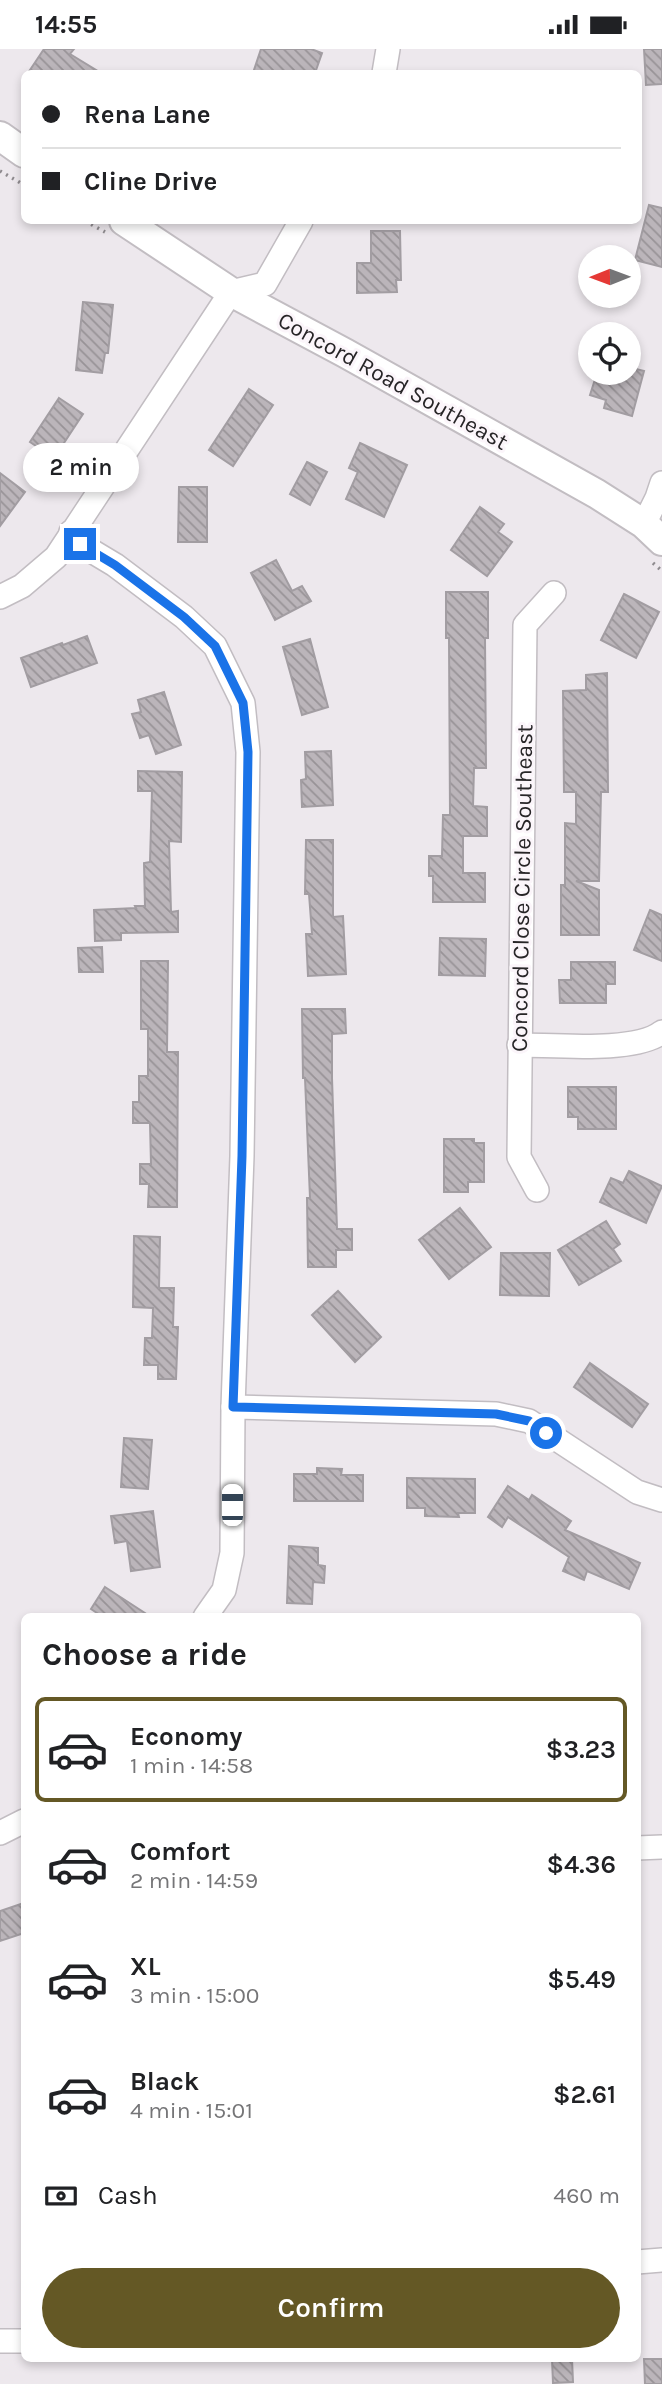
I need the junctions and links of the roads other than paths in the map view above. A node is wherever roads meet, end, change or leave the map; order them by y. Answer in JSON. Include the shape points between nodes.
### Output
{"nodes":[{"id":1,"x":388,"y":49,"type":"edge"},
{"id":2,"x":384,"y":70,"type":"edge"},
{"id":3,"x":0,"y":137,"type":"edge"},
{"id":4,"x":21,"y":151,"type":"edge"},
{"id":5,"x":129,"y":224,"type":"edge"},
{"id":6,"x":299,"y":224,"type":"edge"},
{"id":7,"x":231,"y":292,"type":"junction"},
{"id":8,"x":662,"y":483,"type":"edge"},
{"id":9,"x":71,"y":532,"type":"junction"},
{"id":10,"x":653,"y":532,"type":"edge"},
{"id":11,"x":554,"y":593,"type":"dead end"},
{"id":12,"x":0,"y":597,"type":"edge"},
{"id":13,"x":662,"y":1032,"type":"edge"},
{"id":14,"x":519,"y":1045,"type":"junction"},
{"id":15,"x":537,"y":1190,"type":"dead end"},
{"id":16,"x":233,"y":1407,"type":"junction"},
{"id":17,"x":662,"y":1500,"type":"edge"},
{"id":18,"x":208,"y":1613,"type":"edge"},
{"id":19,"x":21,"y":1822,"type":"edge"},
{"id":20,"x":0,"y":1833,"type":"edge"},
{"id":21,"x":662,"y":1847,"type":"edge"},
{"id":22,"x":641,"y":1848,"type":"edge"},
{"id":23,"x":662,"y":2260,"type":"edge"},
{"id":24,"x":641,"y":2262,"type":"edge"},
{"id":25,"x":0,"y":2341,"type":"edge"},
{"id":26,"x":21,"y":2341,"type":"edge"}],
"edges":[{"from":1,"to":2,"type":"street"},
{"from":3,"to":4,"type":"street"},
{"from":5,"to":7,"type":"street","name":"Concord Road Southeast"},
{"from":6,"to":7,"type":"street","via":[[265,284]]},
{"from":7,"to":9,"type":"street"},
{"from":7,"to":10,"type":"street","name":"Concord Road Southeast","via":[[597,494]]},
{"from":8,"to":10,"type":"street"},
{"from":9,"to":12,"type":"street","via":[[56,557],[22,586]]},
{"from":9,"to":16,"type":"street","via":[[80,544],[184,617],[215,646],[243,703],[248,752]]},
{"from":11,"to":14,"type":"street","name":"Concord Close Circle Southeast","via":[[525,625]]},
{"from":13,"to":14,"type":"street","via":[[623,1045]]},
{"from":14,"to":15,"type":"street","name":"Concord Close Circle Southeast","via":[[519,1157]]},
{"from":16,"to":17,"type":"street","via":[[496,1414],[529,1421],[637,1492]]},
{"from":16,"to":18,"type":"street","via":[[232,1553],[224,1590]]},
{"from":19,"to":20,"type":"street"},
{"from":21,"to":22,"type":"street"},
{"from":23,"to":24,"type":"street"},
{"from":25,"to":26,"type":"street"}]}
